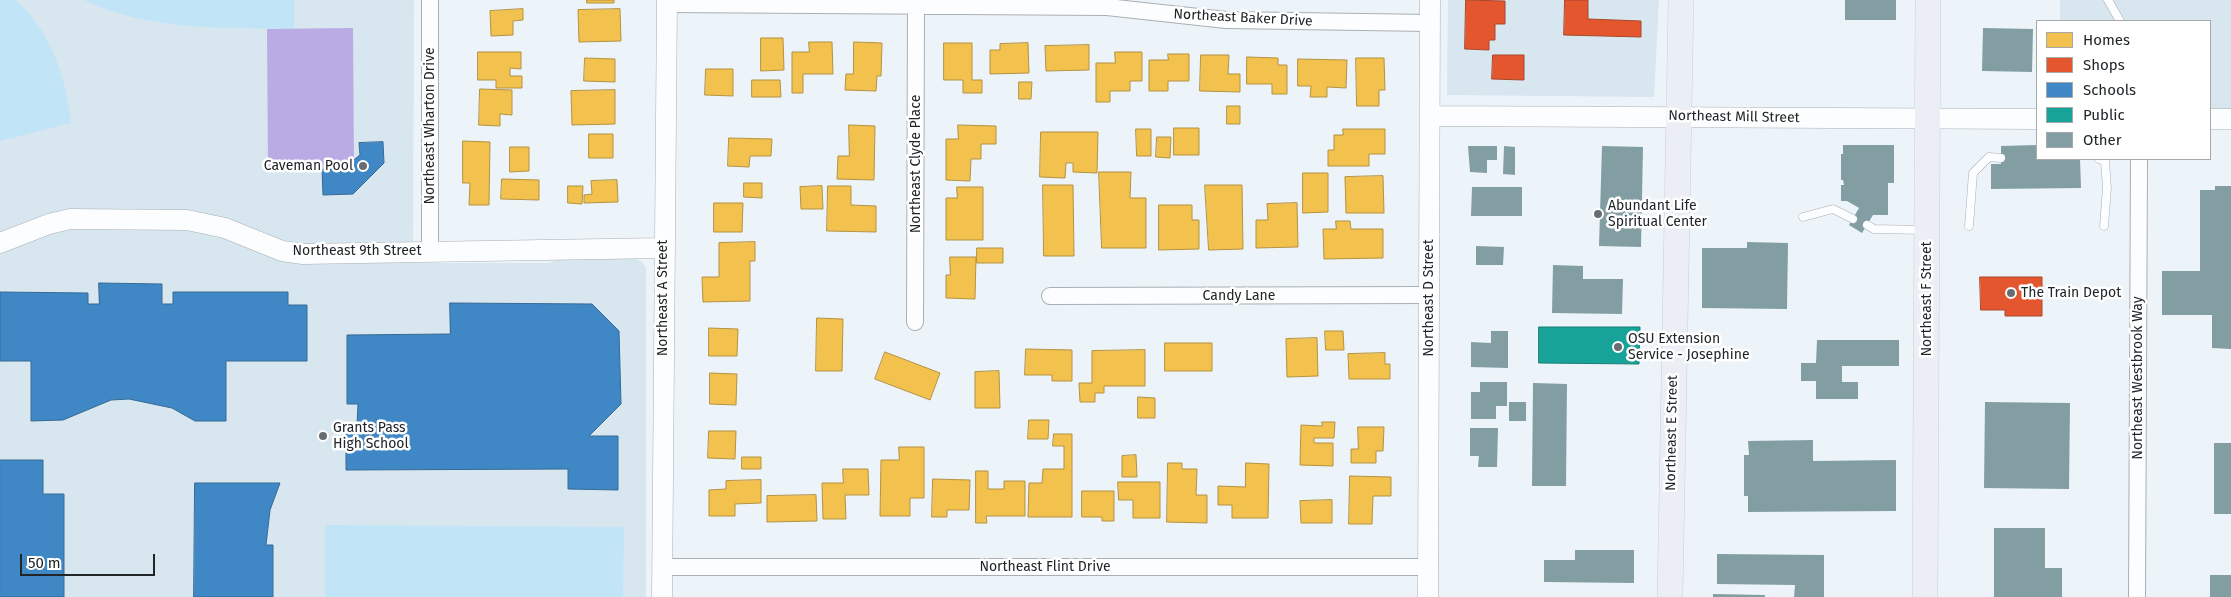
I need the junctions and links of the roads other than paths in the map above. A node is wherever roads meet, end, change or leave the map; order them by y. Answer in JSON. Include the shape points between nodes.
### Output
{"nodes":[{"id":1,"x":430,"y":0,"type":"edge"},
{"id":2,"x":1430,"y":0,"type":"edge"},
{"id":3,"x":1681,"y":0,"type":"edge"},
{"id":4,"x":1928,"y":0,"type":"edge"},
{"id":5,"x":2108,"y":0,"type":"edge"},
{"id":6,"x":667,"y":2,"type":"edge"},
{"id":7,"x":916,"y":6,"type":"junction"},
{"id":8,"x":2119,"y":20,"type":"edge"},
{"id":9,"x":1430,"y":23,"type":"junction"},
{"id":10,"x":1430,"y":116,"type":"junction"},
{"id":11,"x":1677,"y":116,"type":"junction"},
{"id":12,"x":1927,"y":119,"type":"junction"},
{"id":13,"x":2036,"y":119,"type":"edge"},
{"id":14,"x":2211,"y":119,"type":"edge"},
{"id":15,"x":2231,"y":119,"type":"edge"},
{"id":16,"x":2001,"y":158,"type":"dead end"},
{"id":17,"x":2102,"y":160,"type":"edge"},
{"id":18,"x":2139,"y":160,"type":"edge"},
{"id":19,"x":1803,"y":217,"type":"dead end"},
{"id":20,"x":1853,"y":218,"type":"dead end"},
{"id":21,"x":1867,"y":225,"type":"dead end"},
{"id":22,"x":1969,"y":226,"type":"dead end"},
{"id":23,"x":2104,"y":226,"type":"dead end"},
{"id":24,"x":1927,"y":230,"type":"junction"},
{"id":25,"x":0,"y":243,"type":"edge"},
{"id":26,"x":663,"y":248,"type":"junction"},
{"id":27,"x":430,"y":251,"type":"junction"},
{"id":28,"x":1428,"y":295,"type":"junction"},
{"id":29,"x":1050,"y":296,"type":"dead end"},
{"id":30,"x":915,"y":322,"type":"dead end"},
{"id":31,"x":1428,"y":566,"type":"junction"},
{"id":32,"x":662,"y":567,"type":"junction"},
{"id":33,"x":662,"y":597,"type":"edge"},
{"id":34,"x":1428,"y":597,"type":"edge"},
{"id":35,"x":1670,"y":597,"type":"edge"},
{"id":36,"x":1925,"y":597,"type":"edge"},
{"id":37,"x":2137,"y":597,"type":"edge"}],
"edges":[{"from":1,"to":27,"type":"street","name":"Northeast Wharton Drive"},
{"from":2,"to":9,"type":"street","name":"Northeast D Street"},
{"from":3,"to":11,"type":"main road","name":"Northeast E Street"},
{"from":4,"to":12,"type":"main road","name":"Northeast F Street"},
{"from":5,"to":8,"type":"lane"},
{"from":6,"to":7,"type":"street","name":"Northeast Baker Drive"},
{"from":6,"to":26,"type":"street","name":"Northeast A Street"},
{"from":7,"to":9,"type":"street","name":"Northeast Baker Drive","via":[[1106,7],[1251,21]]},
{"from":7,"to":30,"type":"street","name":"Northeast Clyde Place"},
{"from":9,"to":10,"type":"street","name":"Northeast D Street"},
{"from":10,"to":11,"type":"street","name":"Northeast Mill Street"},
{"from":10,"to":28,"type":"street","name":"Northeast D Street"},
{"from":11,"to":12,"type":"street","name":"Northeast Mill Street"},
{"from":11,"to":35,"type":"main road","name":"Northeast E Street"},
{"from":12,"to":13,"type":"street","name":"Northeast Mill Street"},
{"from":12,"to":24,"type":"main road","name":"Northeast F Street"},
{"from":14,"to":15,"type":"street"},
{"from":16,"to":22,"type":"lane","via":[[1989,157],[1974,173]]},
{"from":17,"to":23,"type":"lane","via":[[2105,161],[2107,188]]},
{"from":18,"to":37,"type":"street","name":"Northeast Westbrook Way"},
{"from":19,"to":20,"type":"lane","via":[[1833,209]]},
{"from":21,"to":24,"type":"lane","via":[[1874,229]]},
{"from":24,"to":36,"type":"main road","name":"Northeast F Street"},
{"from":25,"to":27,"type":"street","name":"Northeast 9th Street","via":[[70,219],[187,220],[225,228],[282,251],[303,254]]},
{"from":26,"to":27,"type":"street","name":"Northeast 9th Street"},
{"from":26,"to":32,"type":"street","name":"Northeast A Street"},
{"from":28,"to":29,"type":"street","name":"Candy Lane"},
{"from":28,"to":31,"type":"street","name":"Northeast D Street"},
{"from":31,"to":32,"type":"street","name":"Northeast Flint Drive"},
{"from":31,"to":34,"type":"street","name":"Northeast D Street"},
{"from":32,"to":33,"type":"street","name":"Northeast A Street"}]}
